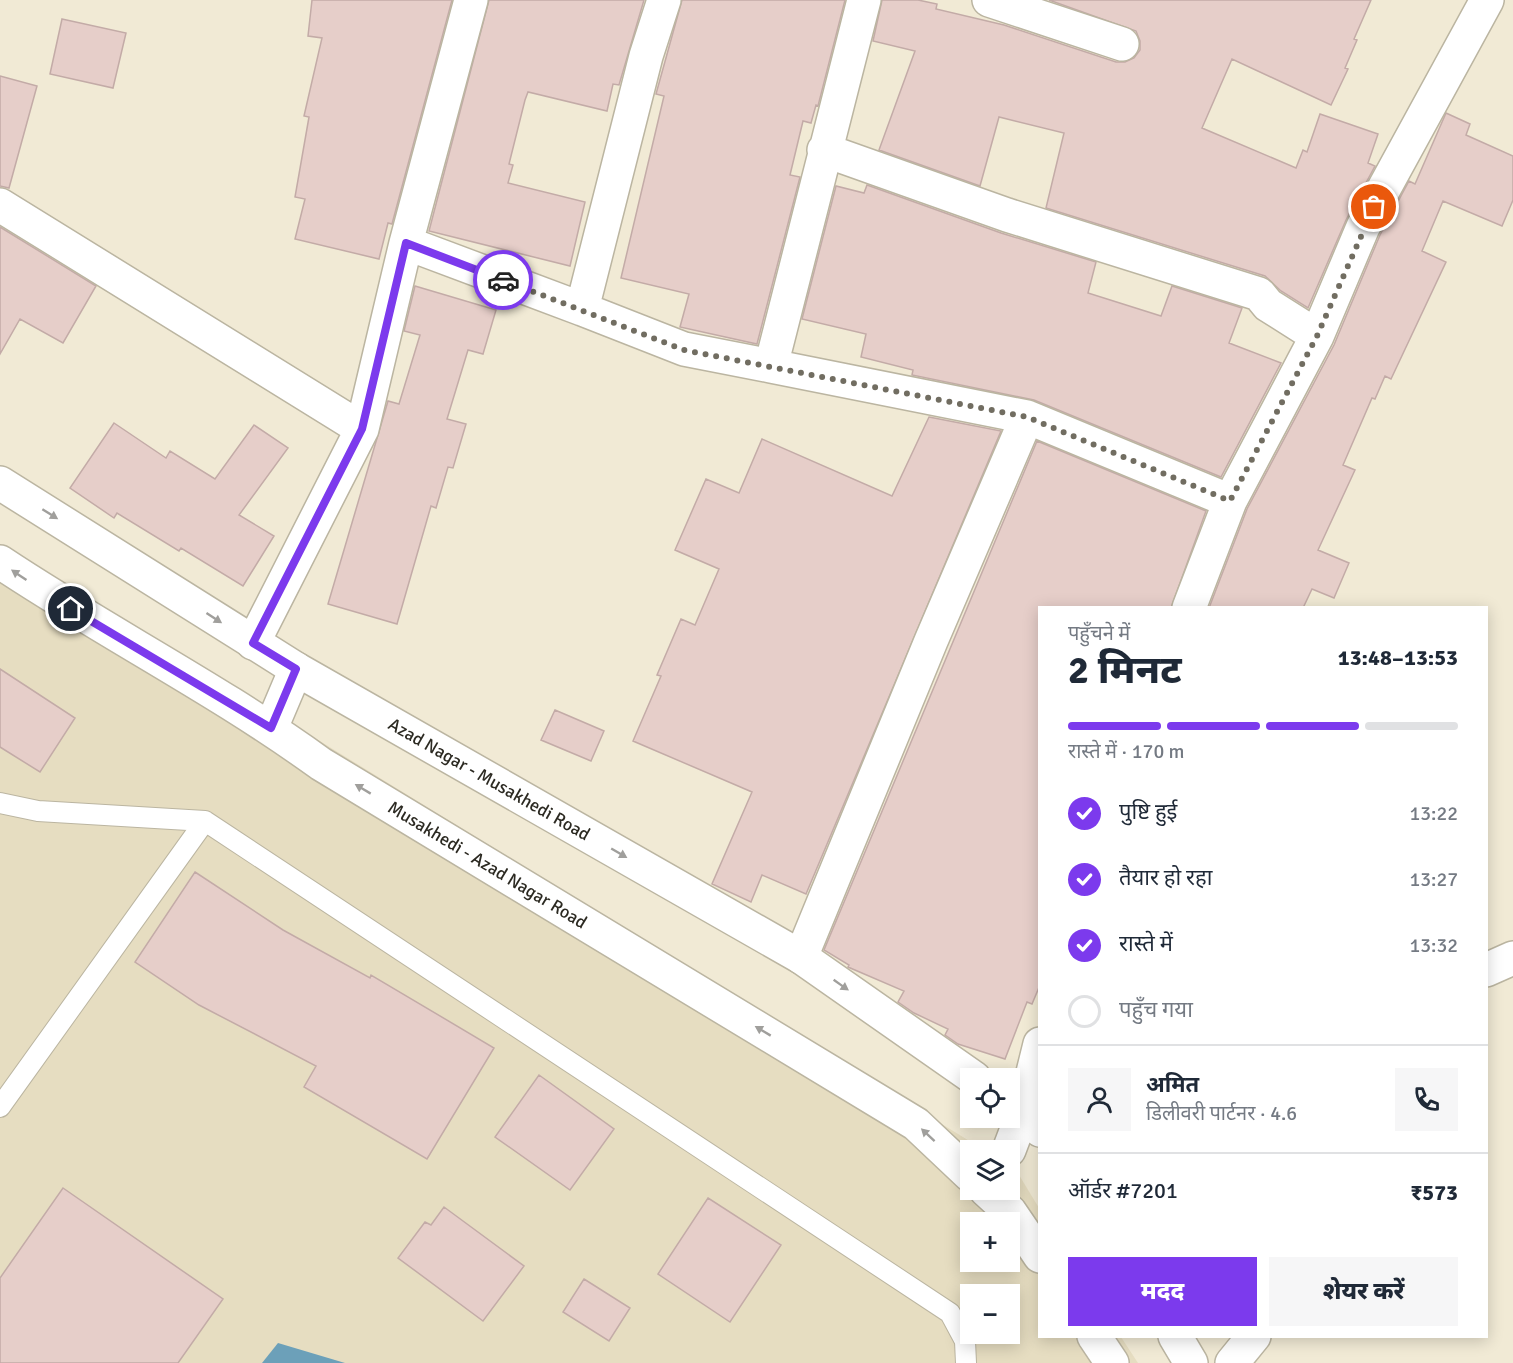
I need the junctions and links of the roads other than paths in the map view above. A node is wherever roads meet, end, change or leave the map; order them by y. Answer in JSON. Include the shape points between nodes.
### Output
{"nodes":[{"id":1,"x":471,"y":0,"type":"edge"},
{"id":2,"x":664,"y":0,"type":"edge"},
{"id":3,"x":864,"y":0,"type":"edge"},
{"id":4,"x":989,"y":0,"type":"edge"},
{"id":5,"x":1487,"y":0,"type":"edge"},
{"id":6,"x":1122,"y":44,"type":"dead end"},
{"id":7,"x":824,"y":150,"type":"junction"},
{"id":8,"x":0,"y":205,"type":"edge"},
{"id":9,"x":406,"y":243,"type":"junction"},
{"id":10,"x":582,"y":309,"type":"junction"},
{"id":11,"x":1317,"y":336,"type":"junction"},
{"id":12,"x":771,"y":366,"type":"junction"},
{"id":13,"x":1027,"y":417,"type":"junction"},
{"id":14,"x":362,"y":429,"type":"junction"},
{"id":15,"x":0,"y":483,"type":"edge"},
{"id":16,"x":1230,"y":501,"type":"junction"},
{"id":17,"x":0,"y":562,"type":"edge"},
{"id":18,"x":1190,"y":606,"type":"edge"},
{"id":19,"x":253,"y":643,"type":"junction"},
{"id":20,"x":296,"y":669,"type":"junction"},
{"id":21,"x":271,"y":728,"type":"junction"},
{"id":22,"x":0,"y":803,"type":"edge"},
{"id":23,"x":205,"y":821,"type":"junction"},
{"id":24,"x":801,"y":957,"type":"junction"},
{"id":25,"x":1513,"y":958,"type":"edge"},
{"id":26,"x":1488,"y":969,"type":"edge"},
{"id":27,"x":1038,"y":1053,"type":"edge"},
{"id":28,"x":960,"y":1068,"type":"edge"},
{"id":29,"x":0,"y":1107,"type":"edge"},
{"id":30,"x":1024,"y":1115,"type":"edge"},
{"id":31,"x":1013,"y":1140,"type":"edge"},
{"id":32,"x":960,"y":1164,"type":"edge"},
{"id":33,"x":998,"y":1200,"type":"edge"},
{"id":34,"x":1038,"y":1253,"type":"edge"},
{"id":35,"x":1095,"y":1338,"type":"edge"},
{"id":36,"x":1176,"y":1338,"type":"edge"},
{"id":37,"x":1252,"y":1338,"type":"edge"},
{"id":38,"x":966,"y":1363,"type":"edge"},
{"id":39,"x":1112,"y":1363,"type":"edge"},
{"id":40,"x":1191,"y":1363,"type":"edge"},
{"id":41,"x":1232,"y":1363,"type":"edge"}],
"edges":[{"from":1,"to":9,"type":"street"},
{"from":2,"to":10,"type":"street","via":[[645,56]]},
{"from":3,"to":7,"type":"street"},
{"from":4,"to":6,"type":"street"},
{"from":5,"to":11,"type":"street","via":[[1363,227]]},
{"from":7,"to":11,"type":"street","via":[[1007,215],[1259,294],[1268,305]]},
{"from":7,"to":12,"type":"street"},
{"from":8,"to":14,"type":"street"},
{"from":9,"to":10,"type":"street"},
{"from":9,"to":14,"type":"street"},
{"from":10,"to":12,"type":"street","via":[[684,350]]},
{"from":11,"to":16,"type":"street"},
{"from":12,"to":13,"type":"street"},
{"from":13,"to":16,"type":"street"},
{"from":13,"to":24,"type":"street"},
{"from":14,"to":19,"type":"street"},
{"from":15,"to":19,"type":"street","name":"Azad Nagar - Musakhedi Road","one_way":true},
{"from":16,"to":18,"type":"street"},
{"from":21,"to":17,"type":"street","name":"Musakhedi - Azad Nagar Road","one_way":true},
{"from":19,"to":20,"type":"street","name":"Azad Nagar - Musakhedi Road"},
{"from":20,"to":21,"type":"street"},
{"from":20,"to":24,"type":"street","name":"Azad Nagar - Musakhedi Road","one_way":true},
{"from":32,"to":21,"type":"street","name":"Musakhedi - Azad Nagar Road","one_way":true,"via":[[916,1124],[321,764]]},
{"from":22,"to":23,"type":"lane","via":[[38,812]]},
{"from":23,"to":29,"type":"lane"},
{"from":23,"to":38,"type":"lane","via":[[950,1313],[965,1341]]},
{"from":24,"to":28,"type":"street","name":"Azad Nagar - Musakhedi Road","one_way":true},
{"from":25,"to":26,"type":"street"},
{"from":27,"to":30,"type":"street"},
{"from":30,"to":31,"type":"street"},
{"from":33,"to":34,"type":"street","name":"Musakhedi - Azad Nagar Road"},
{"from":35,"to":39,"type":"street"},
{"from":36,"to":40,"type":"street"},
{"from":37,"to":41,"type":"street"}]}
